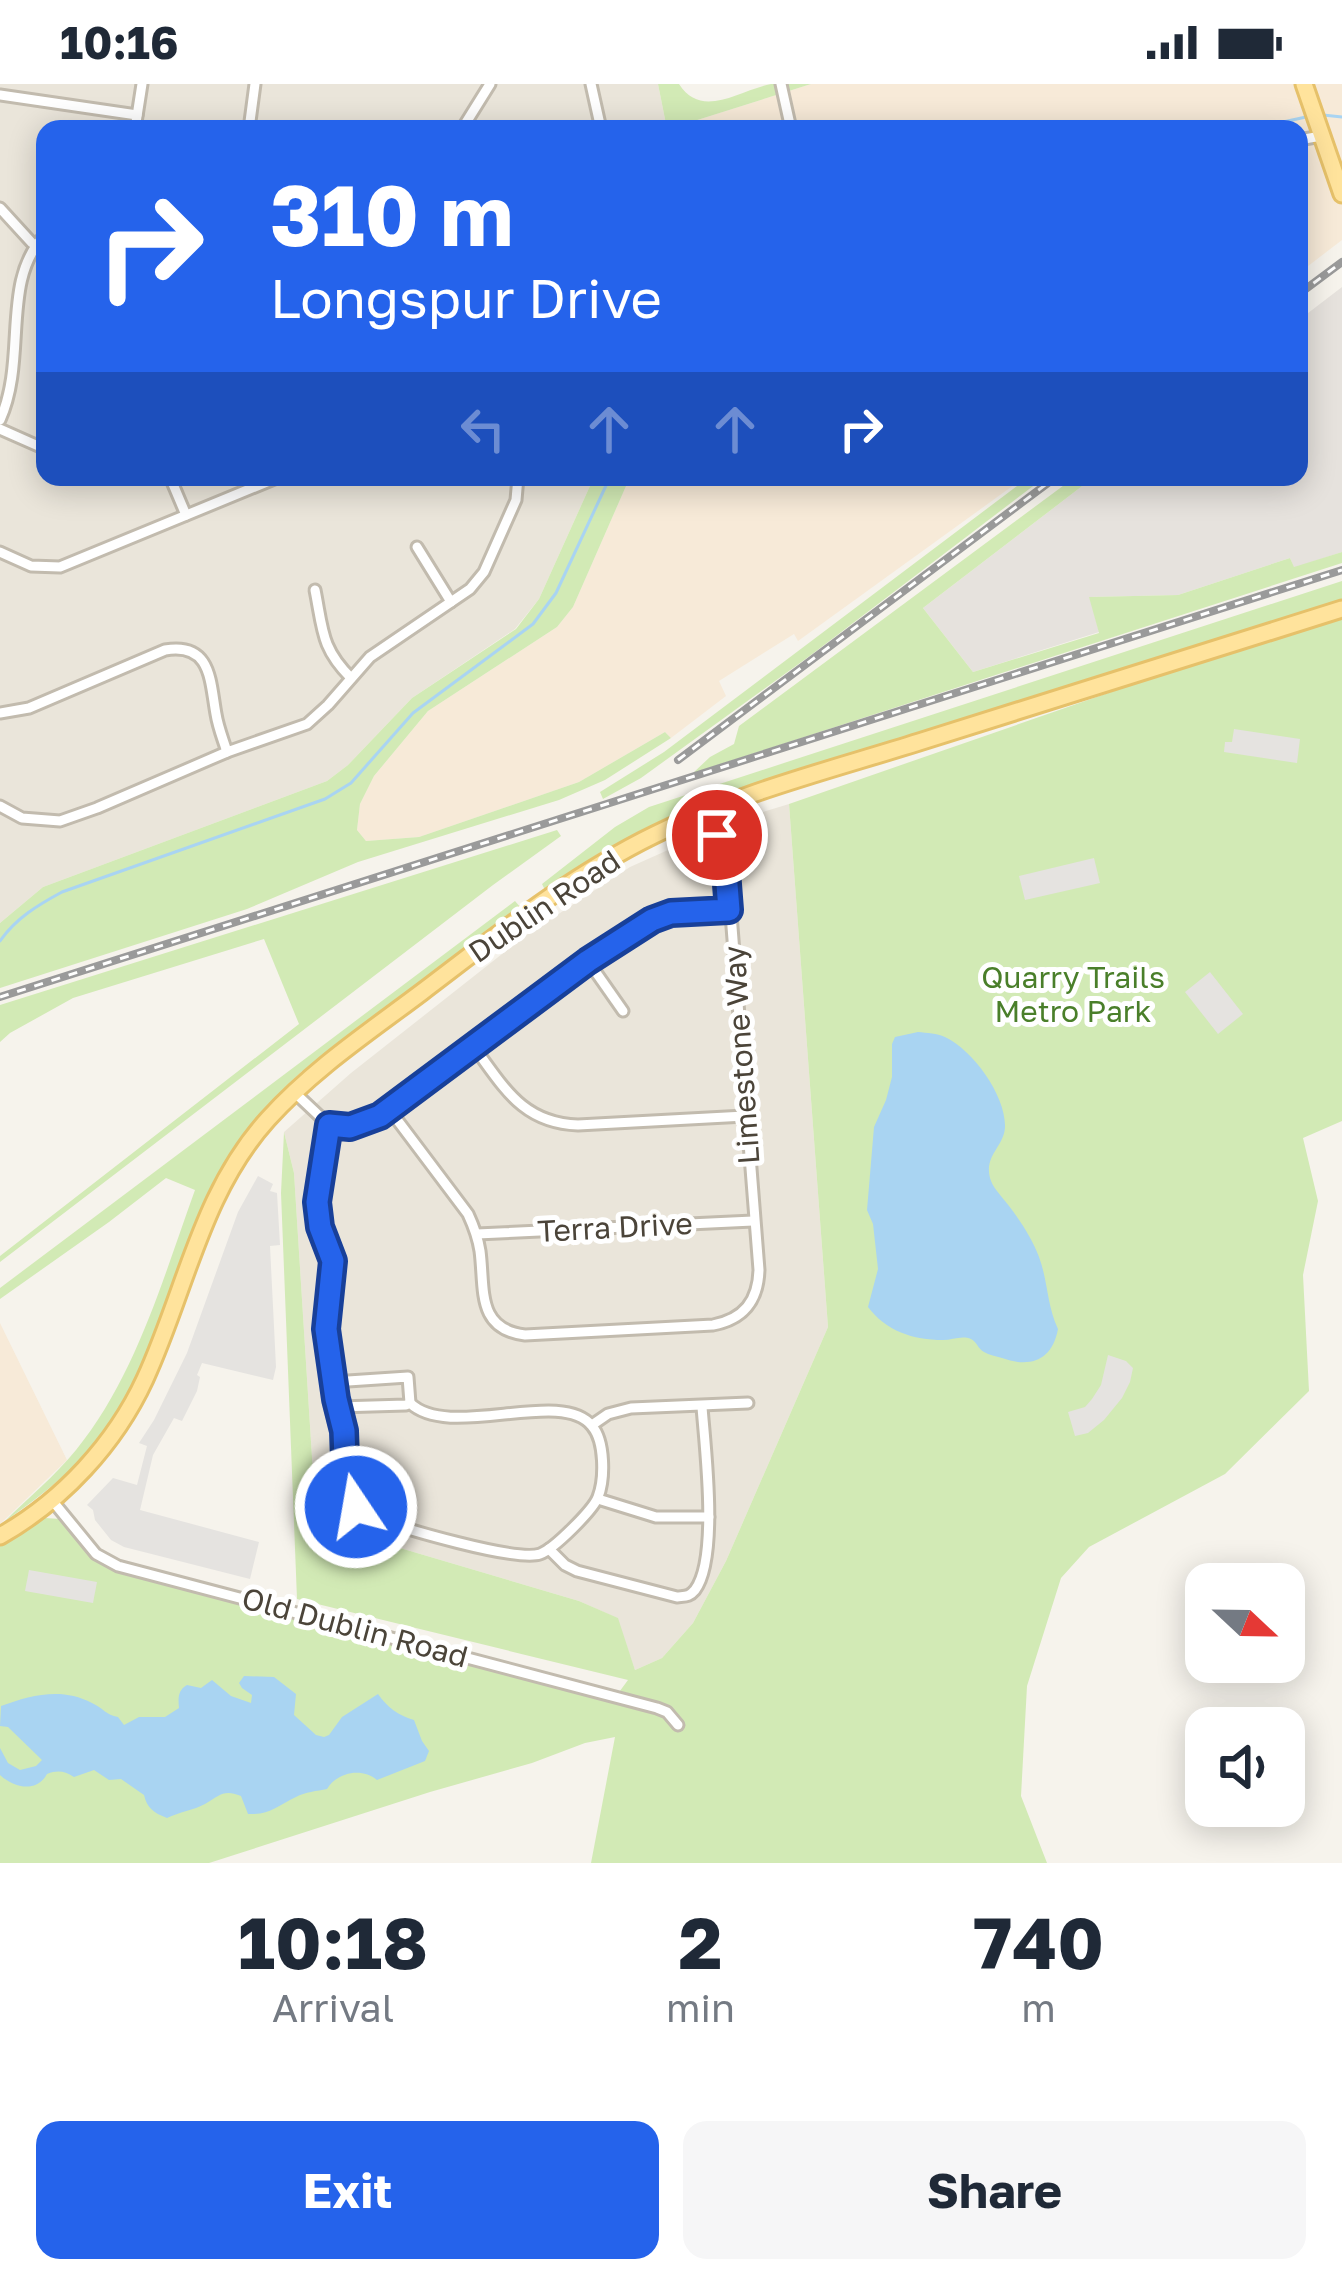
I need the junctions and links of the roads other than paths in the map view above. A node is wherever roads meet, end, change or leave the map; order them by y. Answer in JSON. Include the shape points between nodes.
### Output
{"nodes":[{"id":1,"x":142,"y":84,"type":"edge"},
{"id":2,"x":255,"y":84,"type":"edge"},
{"id":3,"x":490,"y":84,"type":"edge"},
{"id":4,"x":591,"y":84,"type":"edge"},
{"id":5,"x":781,"y":84,"type":"edge"},
{"id":6,"x":1304,"y":84,"type":"edge"},
{"id":7,"x":0,"y":95,"type":"edge"},
{"id":8,"x":137,"y":115,"type":"junction"},
{"id":9,"x":136,"y":120,"type":"edge"},
{"id":10,"x":250,"y":120,"type":"edge"},
{"id":11,"x":468,"y":120,"type":"edge"},
{"id":12,"x":599,"y":120,"type":"edge"},
{"id":13,"x":789,"y":120,"type":"edge"},
{"id":14,"x":1321,"y":136,"type":"junction"},
{"id":15,"x":1308,"y":138,"type":"edge"},
{"id":16,"x":1342,"y":194,"type":"edge"},
{"id":17,"x":0,"y":208,"type":"edge"},
{"id":18,"x":36,"y":241,"type":"edge"},
{"id":19,"x":32,"y":243,"type":"junction"},
{"id":20,"x":0,"y":420,"type":"edge"},
{"id":21,"x":0,"y":429,"type":"edge"},
{"id":22,"x":36,"y":445,"type":"edge"},
{"id":23,"x":174,"y":486,"type":"edge"},
{"id":24,"x":257,"y":486,"type":"edge"},
{"id":25,"x":518,"y":486,"type":"edge"},
{"id":26,"x":186,"y":515,"type":"junction"},
{"id":27,"x":417,"y":547,"type":"dead end"},
{"id":28,"x":0,"y":552,"type":"edge"},
{"id":29,"x":315,"y":590,"type":"dead end"},
{"id":30,"x":452,"y":602,"type":"junction"},
{"id":31,"x":1342,"y":609,"type":"edge"},
{"id":32,"x":200,"y":641,"type":"dead end"},
{"id":33,"x":194,"y":654,"type":"junction"},
{"id":34,"x":352,"y":679,"type":"junction"},
{"id":35,"x":0,"y":713,"type":"edge"},
{"id":36,"x":226,"y":752,"type":"junction"},
{"id":37,"x":0,"y":806,"type":"edge"},
{"id":38,"x":709,"y":812,"type":"junction"},
{"id":39,"x":729,"y":910,"type":"junction"},
{"id":40,"x":588,"y":961,"type":"junction"},
{"id":41,"x":623,"y":1011,"type":"dead end"},
{"id":42,"x":474,"y":1047,"type":"junction"},
{"id":43,"x":294,"y":1092,"type":"junction"},
{"id":44,"x":389,"y":1109,"type":"junction"},
{"id":45,"x":746,"y":1116,"type":"junction"},
{"id":46,"x":329,"y":1125,"type":"junction"},
{"id":47,"x":753,"y":1221,"type":"junction"},
{"id":48,"x":477,"y":1234,"type":"junction"},
{"id":49,"x":333,"y":1382,"type":"junction"},
{"id":50,"x":410,"y":1403,"type":"junction"},
{"id":51,"x":748,"y":1403,"type":"dead end"},
{"id":52,"x":338,"y":1407,"type":"junction"},
{"id":53,"x":702,"y":1407,"type":"junction"},
{"id":54,"x":592,"y":1425,"type":"junction"},
{"id":55,"x":51,"y":1499,"type":"junction"},
{"id":56,"x":598,"y":1499,"type":"junction"},
{"id":57,"x":709,"y":1517,"type":"junction"},
{"id":58,"x":0,"y":1536,"type":"edge"},
{"id":59,"x":549,"y":1550,"type":"junction"},
{"id":60,"x":678,"y":1725,"type":"dead end"}],
"edges":[{"from":1,"to":8,"type":"street"},
{"from":2,"to":10,"type":"street"},
{"from":3,"to":11,"type":"street"},
{"from":4,"to":12,"type":"street"},
{"from":5,"to":13,"type":"street"},
{"from":6,"to":14,"type":"main road"},
{"from":7,"to":8,"type":"street"},
{"from":8,"to":9,"type":"street"},
{"from":14,"to":15,"type":"street"},
{"from":14,"to":16,"type":"main road"},
{"from":17,"to":19,"type":"street"},
{"from":18,"to":19,"type":"street"},
{"from":19,"to":20,"type":"street","via":[[8,290],[8,397]]},
{"from":21,"to":22,"type":"street"},
{"from":23,"to":26,"type":"street"},
{"from":24,"to":26,"type":"street"},
{"from":25,"to":30,"type":"street","via":[[484,572]]},
{"from":26,"to":28,"type":"street","via":[[60,567],[31,566]]},
{"from":27,"to":30,"type":"street"},
{"from":29,"to":34,"type":"street","via":[[327,648]]},
{"from":30,"to":34,"type":"street","via":[[383,646]]},
{"from":31,"to":38,"type":"main road","name":"Dublin Road"},
{"from":32,"to":33,"type":"street"},
{"from":33,"to":35,"type":"street","via":[[165,650]]},
{"from":33,"to":36,"type":"street","via":[[208,669]]},
{"from":34,"to":36,"type":"street","via":[[307,724]]},
{"from":36,"to":37,"type":"street","via":[[60,821],[22,818]]},
{"from":38,"to":39,"type":"street","name":"Limestone Way","via":[[725,859]]},
{"from":38,"to":43,"type":"main road","name":"Dublin Road","via":[[565,886]]},
{"from":39,"to":40,"type":"street","via":[[662,916]]},
{"from":39,"to":45,"type":"street","name":"Limestone Way"},
{"from":40,"to":41,"type":"street"},
{"from":40,"to":42,"type":"street"},
{"from":42,"to":44,"type":"street"},
{"from":42,"to":45,"type":"street","via":[[514,1100],[550,1122]]},
{"from":43,"to":46,"type":"street"},
{"from":43,"to":55,"type":"main road","name":"Dublin Road","via":[[218,1191],[123,1420]]},
{"from":44,"to":46,"type":"street","via":[[368,1123]]},
{"from":44,"to":48,"type":"street"},
{"from":45,"to":47,"type":"street","name":"Limestone Way"},
{"from":46,"to":49,"type":"street","via":[[317,1202],[333,1261],[326,1329]]},
{"from":47,"to":48,"type":"street","name":"Terra Drive"},
{"from":47,"to":48,"type":"street","name":"Limestone Way","via":[[758,1285],[736,1317],[713,1325],[525,1335],[488,1312]]},
{"from":49,"to":50,"type":"street","via":[[408,1377]]},
{"from":49,"to":52,"type":"street"},
{"from":50,"to":52,"type":"street"},
{"from":50,"to":54,"type":"street","via":[[440,1418],[568,1414]]},
{"from":51,"to":53,"type":"street"},
{"from":52,"to":59,"type":"street","via":[[346,1488],[361,1510],[514,1555]]},
{"from":53,"to":54,"type":"street","via":[[631,1408]]},
{"from":53,"to":57,"type":"street"},
{"from":54,"to":56,"type":"street","via":[[601,1460]]},
{"from":55,"to":58,"type":"main road","name":"Dublin Road"},
{"from":55,"to":60,"type":"street","name":"Old Dublin Road","via":[[96,1554],[118,1566],[656,1708]]},
{"from":56,"to":57,"type":"street","via":[[656,1517]]},
{"from":56,"to":59,"type":"street"},
{"from":57,"to":59,"type":"street","via":[[710,1542],[686,1596],[578,1570]]}]}
